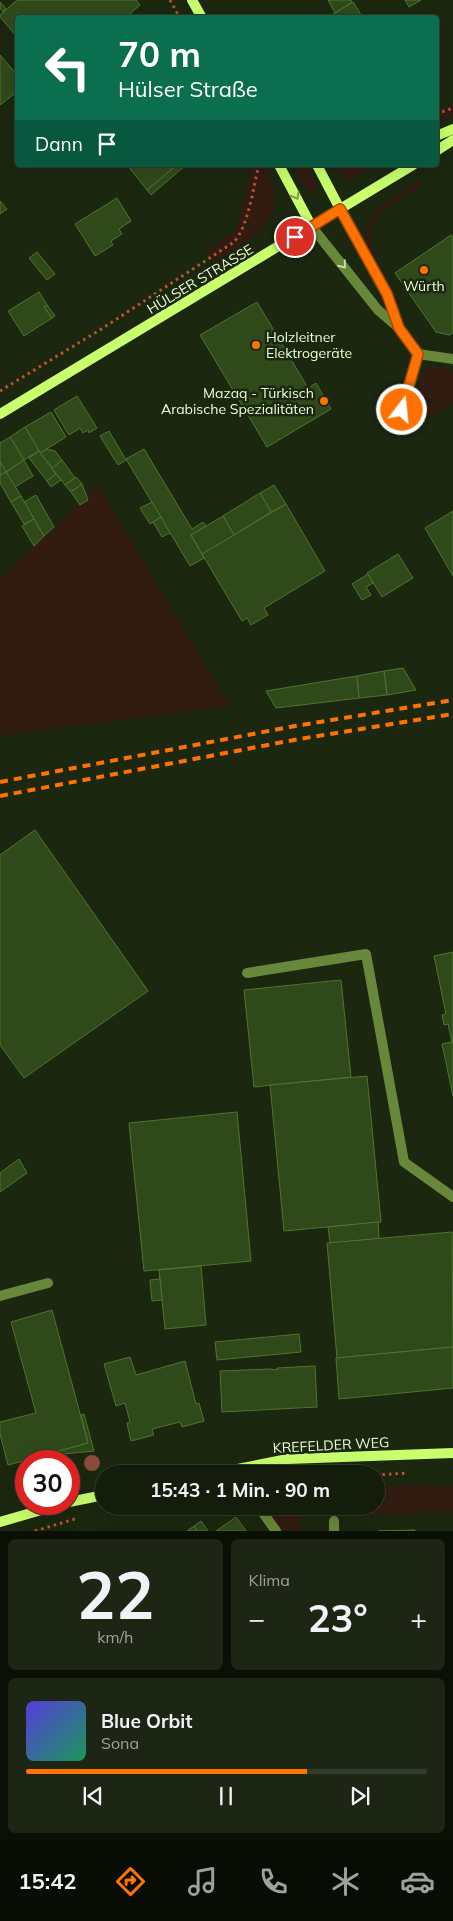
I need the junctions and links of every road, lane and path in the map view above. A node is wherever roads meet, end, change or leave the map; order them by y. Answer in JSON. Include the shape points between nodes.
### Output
{"nodes":[{"id":1,"x":170,"y":0,"type":"edge"},
{"id":2,"x":192,"y":0,"type":"edge"},
{"id":3,"x":178,"y":15,"type":"edge"},
{"id":4,"x":200,"y":15,"type":"edge"},
{"id":5,"x":453,"y":108,"type":"edge"},
{"id":6,"x":439,"y":113,"type":"edge"},
{"id":7,"x":453,"y":130,"type":"edge"},
{"id":8,"x":439,"y":135,"type":"edge"},
{"id":9,"x":453,"y":140,"type":"edge"},
{"id":10,"x":439,"y":148,"type":"edge"},
{"id":11,"x":258,"y":167,"type":"edge"},
{"id":12,"x":281,"y":167,"type":"edge"},
{"id":13,"x":318,"y":167,"type":"edge"},
{"id":14,"x":410,"y":167,"type":"edge"},
{"id":15,"x":340,"y":209,"type":"junction"},
{"id":16,"x":312,"y":227,"type":"junction"},
{"id":17,"x":399,"y":328,"type":"junction"},
{"id":18,"x":418,"y":354,"type":"junction"},
{"id":19,"x":453,"y":359,"type":"edge"},
{"id":20,"x":0,"y":391,"type":"edge"},
{"id":21,"x":402,"y":410,"type":"dead end"},
{"id":22,"x":0,"y":414,"type":"edge"},
{"id":23,"x":247,"y":973,"type":"dead end"},
{"id":24,"x":453,"y":1198,"type":"edge"},
{"id":25,"x":48,"y":1283,"type":"dead end"},
{"id":26,"x":0,"y":1296,"type":"edge"},
{"id":27,"x":453,"y":1453,"type":"edge"},
{"id":28,"x":258,"y":1465,"type":"edge"},
{"id":29,"x":95,"y":1497,"type":"edge"},
{"id":30,"x":80,"y":1500,"type":"edge"},
{"id":31,"x":24,"y":1515,"type":"edge"},
{"id":32,"x":264,"y":1515,"type":"edge"},
{"id":33,"x":0,"y":1522,"type":"edge"},
{"id":34,"x":276,"y":1531,"type":"edge"}],
"edges":[{"from":1,"to":3,"type":"path"},
{"from":2,"to":4,"type":"street"},
{"from":5,"to":6,"type":"path"},
{"from":7,"to":8,"type":"street"},
{"from":9,"to":10,"type":"street"},
{"from":11,"to":20,"type":"path","via":[[246,214],[234,242],[104,328]]},
{"from":12,"to":16,"type":"street","one_way":true},
{"from":13,"to":15,"type":"street"},
{"from":14,"to":15,"type":"street","name":"HÜLSER STRASSE"},
{"from":15,"to":16,"type":"street","name":"HÜLSER STRASSE"},
{"from":15,"to":17,"type":"street","via":[[387,294]]},
{"from":16,"to":17,"type":"street","one_way":true,"via":[[378,310]]},
{"from":16,"to":22,"type":"street","name":"HÜLSER STRASSE"},
{"from":17,"to":18,"type":"street"},
{"from":18,"to":19,"type":"street"},
{"from":18,"to":21,"type":"street"},
{"from":23,"to":24,"type":"street","via":[[366,954],[404,1162]]},
{"from":25,"to":26,"type":"street"},
{"from":27,"to":28,"type":"street","name":"KREFELDER WEG","via":[[288,1459]]},
{"from":29,"to":30,"type":"street"},
{"from":31,"to":33,"type":"street"},
{"from":32,"to":34,"type":"street"}]}
